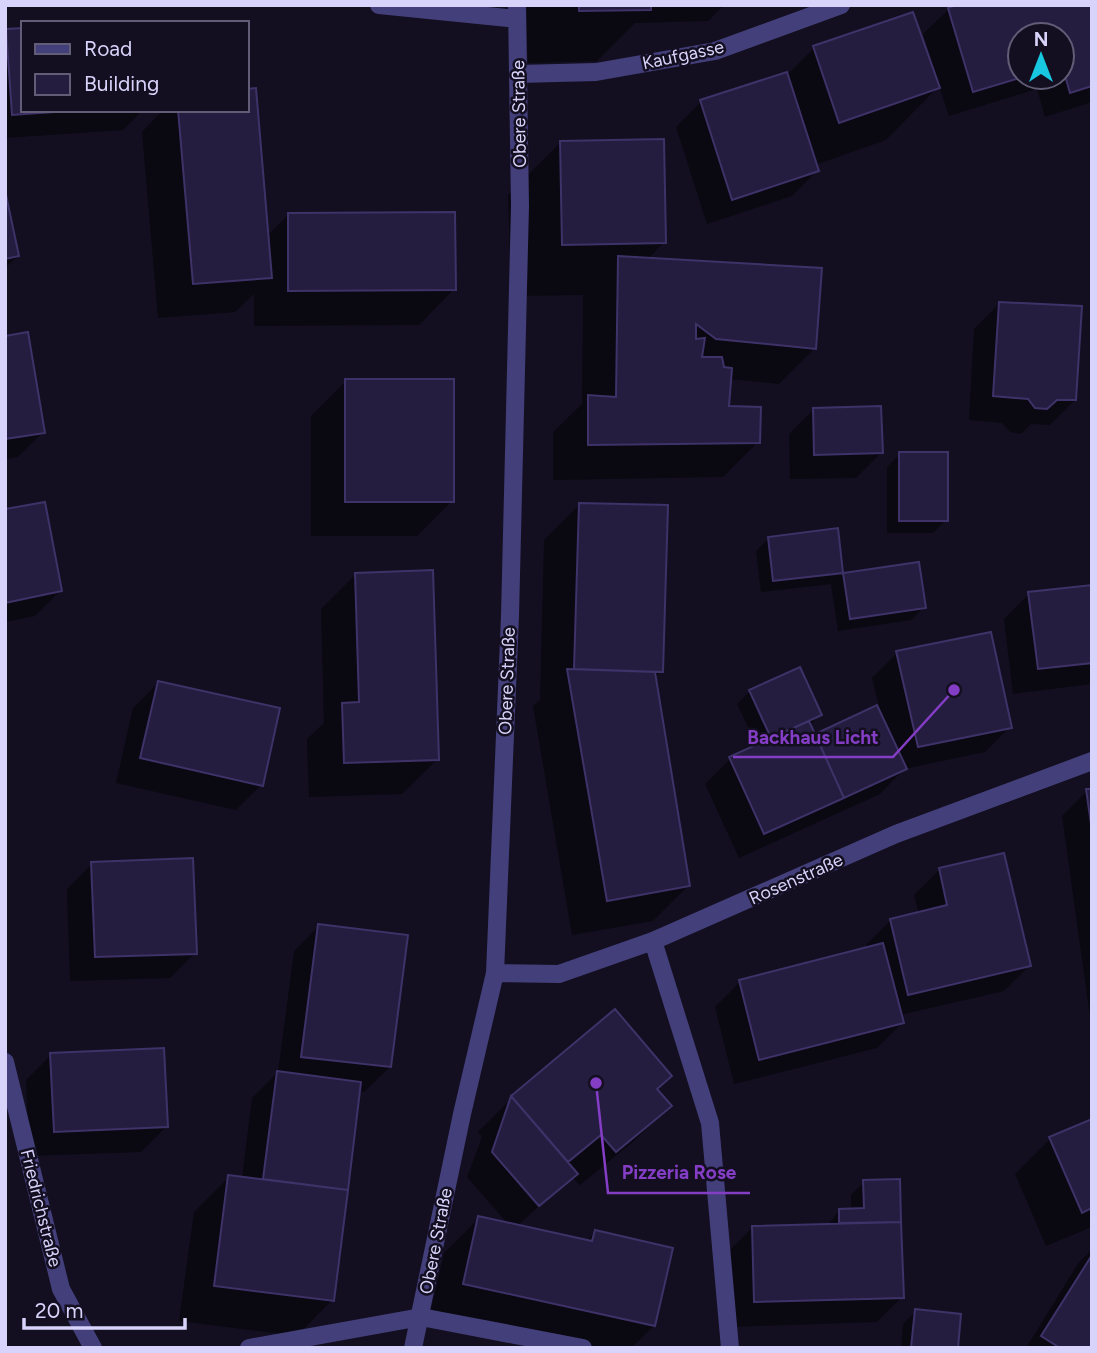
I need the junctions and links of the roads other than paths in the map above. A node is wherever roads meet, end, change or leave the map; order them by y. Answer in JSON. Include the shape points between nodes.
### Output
{"nodes":[{"id":1,"x":379,"y":5,"type":"edge"},
{"id":2,"x":841,"y":5,"type":"edge"},
{"id":3,"x":517,"y":12,"type":"edge"},
{"id":4,"x":519,"y":74,"type":"junction"},
{"id":5,"x":1092,"y":761,"type":"edge"},
{"id":6,"x":653,"y":941,"type":"junction"},
{"id":7,"x":495,"y":973,"type":"junction"},
{"id":8,"x":5,"y":1062,"type":"edge"},
{"id":9,"x":421,"y":1317,"type":"junction"},
{"id":10,"x":93,"y":1348,"type":"edge"},
{"id":11,"x":249,"y":1348,"type":"edge"},
{"id":12,"x":413,"y":1348,"type":"edge"},
{"id":13,"x":583,"y":1348,"type":"edge"},
{"id":14,"x":730,"y":1348,"type":"edge"}],
"edges":[{"from":1,"to":3,"type":"street"},
{"from":2,"to":4,"type":"street","name":"Kaufgasse","via":[[715,51],[596,72]]},
{"from":3,"to":4,"type":"street","name":"Obere Straße"},
{"from":4,"to":7,"type":"street","name":"Obere Straße","via":[[510,617]]},
{"from":5,"to":6,"type":"street","name":"Rosenstraße","via":[[897,834]]},
{"from":6,"to":7,"type":"street","name":"Rosenstraße","via":[[559,974]]},
{"from":6,"to":14,"type":"street","via":[[710,1123]]},
{"from":7,"to":9,"type":"street","name":"Obere Straße"},
{"from":8,"to":10,"type":"street","name":"Friedrichstraße","via":[[61,1289]]},
{"from":9,"to":11,"type":"street"},
{"from":9,"to":12,"type":"street","name":"Obere Straße"},
{"from":9,"to":13,"type":"street"}]}
